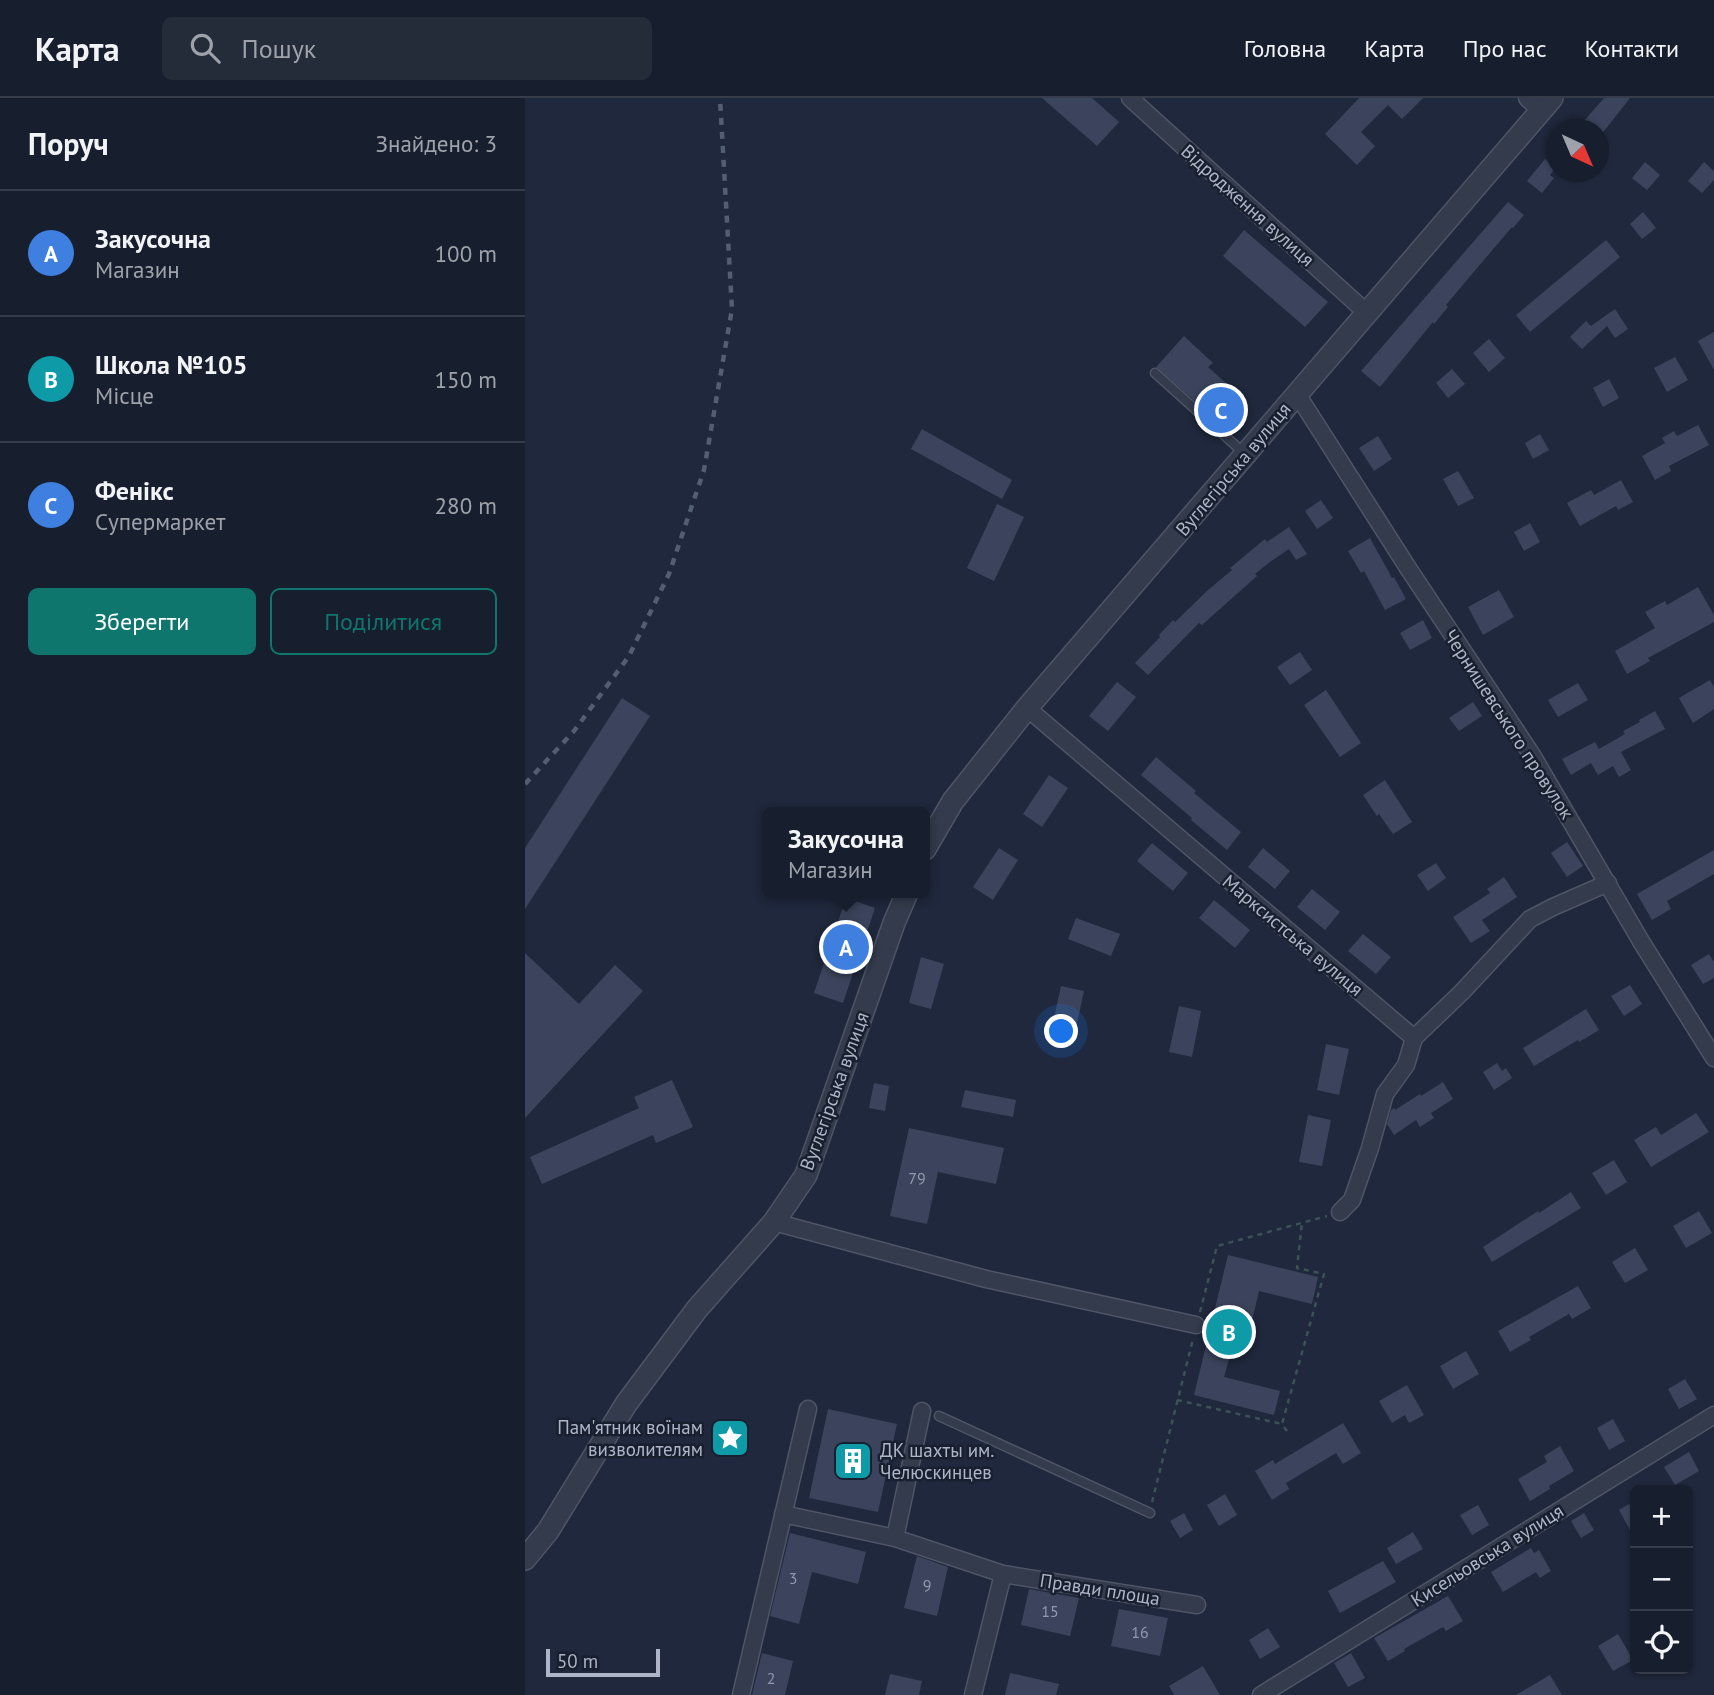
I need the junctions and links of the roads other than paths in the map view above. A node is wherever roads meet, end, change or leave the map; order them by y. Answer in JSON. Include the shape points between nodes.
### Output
{"nodes":[{"id":1,"x":1130,"y":98,"type":"edge"},
{"id":2,"x":1540,"y":102,"type":"edge"},
{"id":3,"x":1367,"y":313,"type":"junction"},
{"id":4,"x":1155,"y":373,"type":"dead end"},
{"id":5,"x":1297,"y":394,"type":"junction"},
{"id":6,"x":1245,"y":454,"type":"junction"},
{"id":7,"x":1027,"y":708,"type":"junction"},
{"id":8,"x":930,"y":840,"type":"edge"},
{"id":9,"x":1608,"y":883,"type":"junction"},
{"id":10,"x":905,"y":898,"type":"edge"},
{"id":11,"x":1414,"y":1038,"type":"junction"},
{"id":12,"x":1714,"y":1058,"type":"edge"},
{"id":13,"x":1340,"y":1212,"type":"road end"},
{"id":14,"x":773,"y":1222,"type":"junction"},
{"id":15,"x":1196,"y":1325,"type":"road end"},
{"id":16,"x":808,"y":1409,"type":"dead end"},
{"id":17,"x":922,"y":1411,"type":"dead end"},
{"id":18,"x":1714,"y":1415,"type":"edge"},
{"id":19,"x":939,"y":1416,"type":"dead end"},
{"id":20,"x":1150,"y":1513,"type":"road end"},
{"id":21,"x":783,"y":1514,"type":"junction"},
{"id":22,"x":895,"y":1538,"type":"junction"},
{"id":23,"x":525,"y":1559,"type":"edge"},
{"id":24,"x":1003,"y":1574,"type":"junction"},
{"id":25,"x":1197,"y":1605,"type":"dead end"},
{"id":26,"x":741,"y":1695,"type":"edge"},
{"id":27,"x":973,"y":1695,"type":"edge"},
{"id":28,"x":1261,"y":1695,"type":"edge"}],
"edges":[{"from":1,"to":3,"type":"street","name":"Відродження вулиця"},
{"from":2,"to":3,"type":"street","name":"Вуглегірська вулиця"},
{"from":3,"to":5,"type":"street","name":"Вуглегірська вулиця"},
{"from":4,"to":6,"type":"lane"},
{"from":5,"to":6,"type":"street","name":"Вуглегірська вулиця"},
{"from":5,"to":9,"type":"street","name":"Чернишевського провулок","via":[[1532,755]]},
{"from":6,"to":7,"type":"street","name":"Вуглегірська вулиця"},
{"from":7,"to":8,"type":"street","name":"Вуглегірська вулиця","via":[[953,800]]},
{"from":7,"to":11,"type":"street","name":"Марксистська вулиця"},
{"from":9,"to":11,"type":"street","via":[[1530,919]]},
{"from":9,"to":12,"type":"street","name":"Чернишевського провулок"},
{"from":10,"to":14,"type":"street","name":"Вуглегірська вулиця","via":[[806,1175]]},
{"from":11,"to":13,"type":"street","via":[[1406,1065],[1385,1094],[1352,1200]]},
{"from":14,"to":15,"type":"street","via":[[986,1279]]},
{"from":14,"to":23,"type":"street","name":"Вуглегірська вулиця","via":[[697,1309],[626,1404],[548,1531]]},
{"from":16,"to":21,"type":"street"},
{"from":17,"to":22,"type":"street"},
{"from":18,"to":28,"type":"street","name":"Кисельовська вулиця"},
{"from":19,"to":20,"type":"lane"},
{"from":21,"to":22,"type":"street","name":"Правди площа"},
{"from":21,"to":26,"type":"street"},
{"from":22,"to":24,"type":"street","name":"Правди площа"},
{"from":24,"to":25,"type":"street","name":"Правди площа"},
{"from":24,"to":27,"type":"street"}]}
